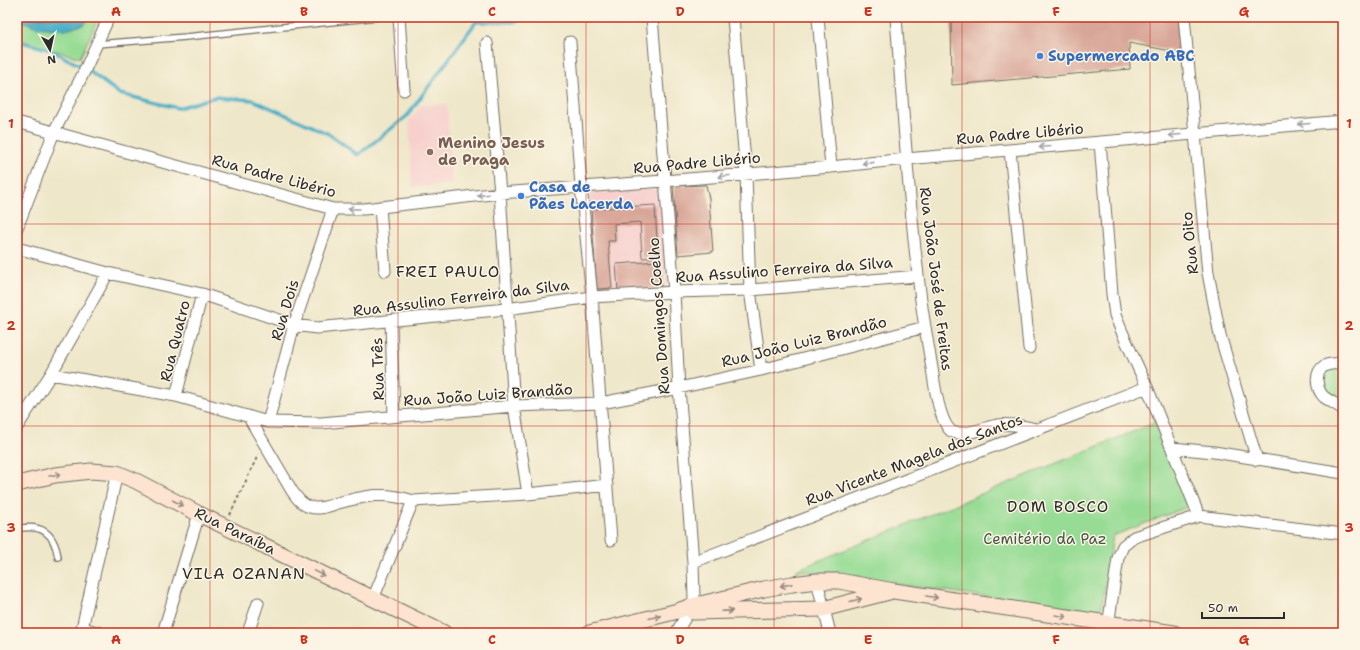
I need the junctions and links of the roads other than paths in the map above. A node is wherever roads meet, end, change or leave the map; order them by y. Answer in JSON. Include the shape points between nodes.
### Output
{"nodes":[{"id":1,"x":109,"y":17,"type":"edge"},
{"id":2,"x":378,"y":17,"type":"edge"},
{"id":3,"x":399,"y":17,"type":"edge"},
{"id":4,"x":652,"y":17,"type":"edge"},
{"id":5,"x":733,"y":17,"type":"edge"},
{"id":6,"x":818,"y":17,"type":"edge"},
{"id":7,"x":896,"y":17,"type":"edge"},
{"id":8,"x":1184,"y":17,"type":"edge"},
{"id":9,"x":570,"y":42,"type":"dead end"},
{"id":10,"x":487,"y":43,"type":"dead end"},
{"id":11,"x":97,"y":44,"type":"junction"},
{"id":12,"x":404,"y":90,"type":"dead end"},
{"id":13,"x":1343,"y":121,"type":"edge"},
{"id":14,"x":17,"y":122,"type":"edge"},
{"id":15,"x":54,"y":132,"type":"junction"},
{"id":16,"x":1195,"y":134,"type":"junction"},
{"id":17,"x":1100,"y":142,"type":"junction"},
{"id":18,"x":1010,"y":150,"type":"junction"},
{"id":19,"x":906,"y":159,"type":"junction"},
{"id":20,"x":831,"y":167,"type":"junction"},
{"id":21,"x":746,"y":174,"type":"junction"},
{"id":22,"x":664,"y":181,"type":"junction"},
{"id":23,"x":581,"y":186,"type":"junction"},
{"id":24,"x":500,"y":193,"type":"junction"},
{"id":25,"x":380,"y":207,"type":"junction"},
{"id":26,"x":333,"y":209,"type":"junction"},
{"id":27,"x":17,"y":228,"type":"edge"},
{"id":28,"x":17,"y":248,"type":"edge"},
{"id":29,"x":385,"y":271,"type":"dead end"},
{"id":30,"x":108,"y":273,"type":"junction"},
{"id":31,"x":918,"y":276,"type":"junction"},
{"id":32,"x":750,"y":290,"type":"junction"},
{"id":33,"x":674,"y":292,"type":"junction"},
{"id":34,"x":202,"y":294,"type":"junction"},
{"id":35,"x":592,"y":297,"type":"junction"},
{"id":36,"x":506,"y":309,"type":"junction"},
{"id":37,"x":391,"y":322,"type":"junction"},
{"id":38,"x":294,"y":325,"type":"junction"},
{"id":39,"x":925,"y":327,"type":"junction"},
{"id":40,"x":1029,"y":348,"type":"dead end"},
{"id":41,"x":1343,"y":363,"type":"edge"},
{"id":42,"x":761,"y":370,"type":"junction"},
{"id":43,"x":51,"y":374,"type":"junction"},
{"id":44,"x":1147,"y":387,"type":"junction"},
{"id":45,"x":679,"y":388,"type":"junction"},
{"id":46,"x":176,"y":396,"type":"junction"},
{"id":47,"x":601,"y":402,"type":"junction"},
{"id":48,"x":514,"y":406,"type":"junction"},
{"id":49,"x":1343,"y":409,"type":"edge"},
{"id":50,"x":248,"y":416,"type":"junction"},
{"id":51,"x":394,"y":416,"type":"junction"},
{"id":52,"x":268,"y":422,"type":"junction"},
{"id":53,"x":17,"y":427,"type":"edge"},
{"id":54,"x":1036,"y":429,"type":"junction"},
{"id":55,"x":1172,"y":448,"type":"junction"},
{"id":56,"x":1256,"y":460,"type":"junction"},
{"id":57,"x":117,"y":473,"type":"junction"},
{"id":58,"x":1343,"y":473,"type":"edge"},
{"id":59,"x":17,"y":484,"type":"edge"},
{"id":60,"x":607,"y":485,"type":"junction"},
{"id":61,"x":528,"y":494,"type":"junction"},
{"id":62,"x":413,"y":501,"type":"junction"},
{"id":63,"x":199,"y":514,"type":"junction"},
{"id":64,"x":1199,"y":516,"type":"junction"},
{"id":65,"x":17,"y":529,"type":"edge"},
{"id":66,"x":1343,"y":534,"type":"edge"},
{"id":67,"x":611,"y":540,"type":"dead end"},
{"id":68,"x":58,"y":557,"type":"dead end"},
{"id":69,"x":693,"y":562,"type":"junction"},
{"id":70,"x":817,"y":581,"type":"junction"},
{"id":71,"x":894,"y":591,"type":"junction"},
{"id":72,"x":752,"y":593,"type":"junction"},
{"id":73,"x":373,"y":599,"type":"junction"},
{"id":74,"x":258,"y":603,"type":"dead end"},
{"id":75,"x":823,"y":609,"type":"junction"},
{"id":76,"x":685,"y":610,"type":"junction"},
{"id":77,"x":755,"y":610,"type":"junction"},
{"id":78,"x":1108,"y":628,"type":"edge"},
{"id":79,"x":82,"y":631,"type":"edge"},
{"id":80,"x":100,"y":633,"type":"edge"},
{"id":81,"x":163,"y":633,"type":"edge"},
{"id":82,"x":248,"y":633,"type":"edge"},
{"id":83,"x":444,"y":633,"type":"edge"},
{"id":84,"x":590,"y":633,"type":"edge"},
{"id":85,"x":676,"y":633,"type":"edge"},
{"id":86,"x":830,"y":633,"type":"edge"},
{"id":87,"x":1174,"y":633,"type":"edge"}],
"edges":[{"from":1,"to":11,"type":"street"},
{"from":2,"to":11,"type":"lane"},
{"from":3,"to":12,"type":"street"},
{"from":4,"to":22,"type":"street","name":"Rua Domingos Coelho"},
{"from":5,"to":21,"type":"street"},
{"from":6,"to":20,"type":"street"},
{"from":7,"to":19,"type":"street","name":"Rua João José de Freitas"},
{"from":8,"to":16,"type":"street","name":"Rua Oito"},
{"from":9,"to":23,"type":"street"},
{"from":10,"to":24,"type":"street"},
{"from":11,"to":15,"type":"street"},
{"from":13,"to":16,"type":"street","name":"Rua Padre Libério","one_way":true},
{"from":14,"to":15,"type":"street","name":"Rua Padre Libério"},
{"from":15,"to":26,"type":"street","name":"Rua Padre Libério"},
{"from":15,"to":27,"type":"street"},
{"from":16,"to":17,"type":"street","name":"Rua Padre Libério","one_way":true},
{"from":16,"to":56,"type":"street","name":"Rua Oito","via":[[1208,273],[1220,335]]},
{"from":17,"to":18,"type":"street","name":"Rua Padre Libério","one_way":true},
{"from":17,"to":44,"type":"street","via":[[1115,315]]},
{"from":18,"to":19,"type":"street","name":"Rua Padre Libério"},
{"from":18,"to":40,"type":"street"},
{"from":19,"to":20,"type":"street","name":"Rua Padre Libério","one_way":true},
{"from":19,"to":31,"type":"street","name":"Rua João José de Freitas"},
{"from":20,"to":21,"type":"street","name":"Rua Padre Libério"},
{"from":21,"to":22,"type":"street","name":"Rua Padre Libério","one_way":true},
{"from":21,"to":32,"type":"street"},
{"from":22,"to":23,"type":"street","name":"Rua Padre Libério"},
{"from":22,"to":33,"type":"street","name":"Rua Domingos Coelho"},
{"from":23,"to":24,"type":"street","name":"Rua Padre Libério"},
{"from":23,"to":35,"type":"street"},
{"from":24,"to":25,"type":"street","name":"Rua Padre Libério","one_way":true},
{"from":24,"to":36,"type":"street"},
{"from":25,"to":26,"type":"street","name":"Rua Padre Libério","one_way":true},
{"from":25,"to":29,"type":"street"},
{"from":26,"to":38,"type":"street","name":"Rua Dois"},
{"from":28,"to":30,"type":"street","name":"Rua Assulino Ferreira da Silva"},
{"from":30,"to":34,"type":"street","name":"Rua Assulino Ferreira da Silva"},
{"from":30,"to":43,"type":"street"},
{"from":31,"to":32,"type":"street","name":"Rua Assulino Ferreira da Silva"},
{"from":31,"to":39,"type":"street","name":"Rua João José de Freitas"},
{"from":32,"to":33,"type":"street","name":"Rua Assulino Ferreira da Silva"},
{"from":32,"to":42,"type":"street"},
{"from":33,"to":35,"type":"street","name":"Rua Assulino Ferreira da Silva"},
{"from":33,"to":45,"type":"street","name":"Rua Domingos Coelho"},
{"from":34,"to":38,"type":"street","name":"Rua Assulino Ferreira da Silva"},
{"from":34,"to":46,"type":"street","name":"Rua Quatro"},
{"from":35,"to":36,"type":"street","name":"Rua Assulino Ferreira da Silva"},
{"from":35,"to":47,"type":"street"},
{"from":36,"to":37,"type":"street","name":"Rua Assulino Ferreira da Silva"},
{"from":36,"to":48,"type":"street"},
{"from":37,"to":38,"type":"street","name":"Rua Assulino Ferreira da Silva","via":[[317,328]]},
{"from":37,"to":51,"type":"street","name":"Rua Três"},
{"from":38,"to":52,"type":"street","name":"Rua Dois"},
{"from":39,"to":42,"type":"street","name":"Rua João Luiz Brandão"},
{"from":39,"to":54,"type":"street","name":"Rua João José de Freitas","via":[[937,399],[945,423],[951,431],[963,434],[1009,424]]},
{"from":41,"to":49,"type":"street","via":[[1324,366],[1317,381],[1324,396]]},
{"from":42,"to":45,"type":"street","name":"Rua João Luiz Brandão"},
{"from":43,"to":46,"type":"street","name":"Rua João Luiz Brandão"},
{"from":43,"to":53,"type":"street"},
{"from":44,"to":54,"type":"street","name":"Rua Vicente Magela dos Santos"},
{"from":44,"to":55,"type":"street"},
{"from":45,"to":47,"type":"street","name":"Rua João Luiz Brandão"},
{"from":45,"to":69,"type":"street","name":"Rua Domingos Coelho"},
{"from":46,"to":50,"type":"street","name":"Rua João Luiz Brandão"},
{"from":47,"to":48,"type":"street","name":"Rua João Luiz Brandão"},
{"from":47,"to":60,"type":"street"},
{"from":48,"to":51,"type":"street","name":"Rua João Luiz Brandão"},
{"from":48,"to":61,"type":"street"},
{"from":50,"to":52,"type":"street","name":"Rua João Luiz Brandão"},
{"from":50,"to":62,"type":"street","via":[[300,502],[311,507],[322,507],[366,496],[386,495]]},
{"from":51,"to":52,"type":"street","name":"Rua João Luiz Brandão","via":[[320,423]]},
{"from":54,"to":69,"type":"street","name":"Rua Vicente Magela dos Santos"},
{"from":55,"to":56,"type":"street"},
{"from":55,"to":64,"type":"street"},
{"from":56,"to":58,"type":"street"},
{"from":59,"to":57,"type":"street","name":"Rua Paraíba","one_way":true,"via":[[55,475],[91,471]]},
{"from":57,"to":63,"type":"street","name":"Rua Paraíba","one_way":true},
{"from":57,"to":79,"type":"street"},
{"from":60,"to":61,"type":"street"},
{"from":60,"to":67,"type":"street"},
{"from":61,"to":62,"type":"street"},
{"from":62,"to":73,"type":"street"},
{"from":63,"to":73,"type":"street","name":"Rua Paraíba","one_way":true},
{"from":63,"to":81,"type":"street"},
{"from":64,"to":66,"type":"street"},
{"from":64,"to":78,"type":"street","via":[[1134,537],[1123,546],[1118,558]]},
{"from":65,"to":68,"type":"lane","via":[[26,527],[44,531],[52,539]]},
{"from":69,"to":76,"type":"street","name":"Rua Domingos Coelho","via":[[694,599]]},
{"from":70,"to":71,"type":"street","via":[[840,581]]},
{"from":70,"to":72,"type":"street","one_way":true},
{"from":70,"to":75,"type":"street"},
{"from":75,"to":71,"type":"street","one_way":true},
{"from":71,"to":78,"type":"street","one_way":true},
{"from":72,"to":76,"type":"street"},
{"from":72,"to":77,"type":"street"},
{"from":73,"to":83,"type":"street","name":"Rua Paraíba"},
{"from":74,"to":82,"type":"street"},
{"from":75,"to":77,"type":"street"},
{"from":75,"to":86,"type":"street"},
{"from":76,"to":77,"type":"street","one_way":true},
{"from":84,"to":76,"type":"street","one_way":true},
{"from":76,"to":85,"type":"street"},
{"from":78,"to":87,"type":"street"},
{"from":79,"to":80,"type":"street"}]}
